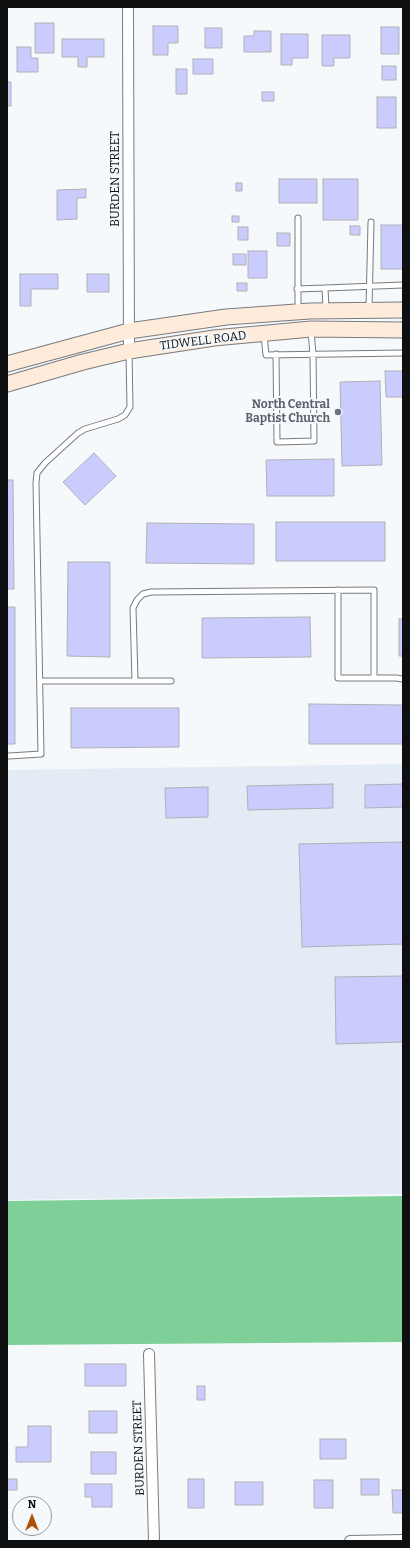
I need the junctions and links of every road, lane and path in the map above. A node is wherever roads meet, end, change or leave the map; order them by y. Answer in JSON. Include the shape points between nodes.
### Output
{"nodes":[{"id":1,"x":128,"y":7,"type":"edge"},
{"id":2,"x":298,"y":218,"type":"dead end"},
{"id":3,"x":371,"y":222,"type":"dead end"},
{"id":4,"x":403,"y":285,"type":"edge"},
{"id":5,"x":369,"y":286,"type":"junction"},
{"id":6,"x":325,"y":288,"type":"junction"},
{"id":7,"x":297,"y":289,"type":"junction"},
{"id":8,"x":369,"y":310,"type":"junction"},
{"id":9,"x":403,"y":310,"type":"edge"},
{"id":10,"x":326,"y":311,"type":"junction"},
{"id":11,"x":304,"y":312,"type":"junction"},
{"id":12,"x":311,"y":329,"type":"junction"},
{"id":13,"x":403,"y":330,"type":"edge"},
{"id":14,"x":129,"y":331,"type":"junction"},
{"id":15,"x":263,"y":334,"type":"junction"},
{"id":16,"x":129,"y":351,"type":"junction"},
{"id":17,"x":403,"y":353,"type":"edge"},
{"id":18,"x":276,"y":354,"type":"junction"},
{"id":19,"x":314,"y":354,"type":"junction"},
{"id":20,"x":7,"y":364,"type":"edge"},
{"id":21,"x":7,"y":384,"type":"edge"},
{"id":22,"x":338,"y":590,"type":"junction"},
{"id":23,"x":374,"y":678,"type":"junction"},
{"id":24,"x":403,"y":679,"type":"edge"},
{"id":25,"x":40,"y":681,"type":"junction"},
{"id":26,"x":135,"y":681,"type":"junction"},
{"id":27,"x":171,"y":681,"type":"dead end"},
{"id":28,"x":9,"y":756,"type":"dead end"},
{"id":29,"x":149,"y":1354,"type":"dead end"},
{"id":30,"x":403,"y":1540,"type":"edge"},
{"id":31,"x":154,"y":1541,"type":"edge"},
{"id":32,"x":350,"y":1541,"type":"edge"}],
"edges":[{"from":1,"to":14,"type":"street","name":"BURDEN STREET"},
{"from":2,"to":7,"type":"lane"},
{"from":3,"to":5,"type":"lane"},
{"from":4,"to":5,"type":"lane"},
{"from":5,"to":6,"type":"lane"},
{"from":5,"to":8,"type":"lane"},
{"from":6,"to":7,"type":"lane"},
{"from":6,"to":10,"type":"lane"},
{"from":7,"to":11,"type":"lane"},
{"from":8,"to":9,"type":"main road","name":"TIDWELL ROAD"},
{"from":8,"to":10,"type":"main road","name":"TIDWELL ROAD"},
{"from":10,"to":11,"type":"main road","name":"TIDWELL ROAD"},
{"from":11,"to":12,"type":"main road"},
{"from":11,"to":14,"type":"main road","name":"TIDWELL ROAD","via":[[226,317]]},
{"from":12,"to":13,"type":"main road","name":"TIDWELL ROAD"},
{"from":12,"to":15,"type":"main road","name":"TIDWELL ROAD"},
{"from":12,"to":19,"type":"lane"},
{"from":14,"to":16,"type":"street","name":"BURDEN STREET"},
{"from":14,"to":20,"type":"main road","name":"TIDWELL ROAD"},
{"from":15,"to":16,"type":"main road","name":"TIDWELL ROAD","via":[[214,338]]},
{"from":15,"to":18,"type":"lane","via":[[266,355]]},
{"from":16,"to":21,"type":"main road","name":"TIDWELL ROAD"},
{"from":16,"to":25,"type":"lane","via":[[130,407],[125,415],[78,433],[37,473]]},
{"from":17,"to":19,"type":"lane"},
{"from":18,"to":19,"type":"lane"},
{"from":18,"to":19,"type":"lane","via":[[277,442],[314,441]]},
{"from":22,"to":23,"type":"lane","via":[[374,590]]},
{"from":22,"to":23,"type":"lane","via":[[338,678]]},
{"from":22,"to":26,"type":"lane","via":[[143,594],[134,608]]},
{"from":23,"to":24,"type":"lane"},
{"from":25,"to":26,"type":"lane"},
{"from":25,"to":28,"type":"lane","via":[[41,754]]},
{"from":26,"to":27,"type":"lane"},
{"from":29,"to":31,"type":"street","name":"BURDEN STREET"},
{"from":30,"to":32,"type":"street"}]}
